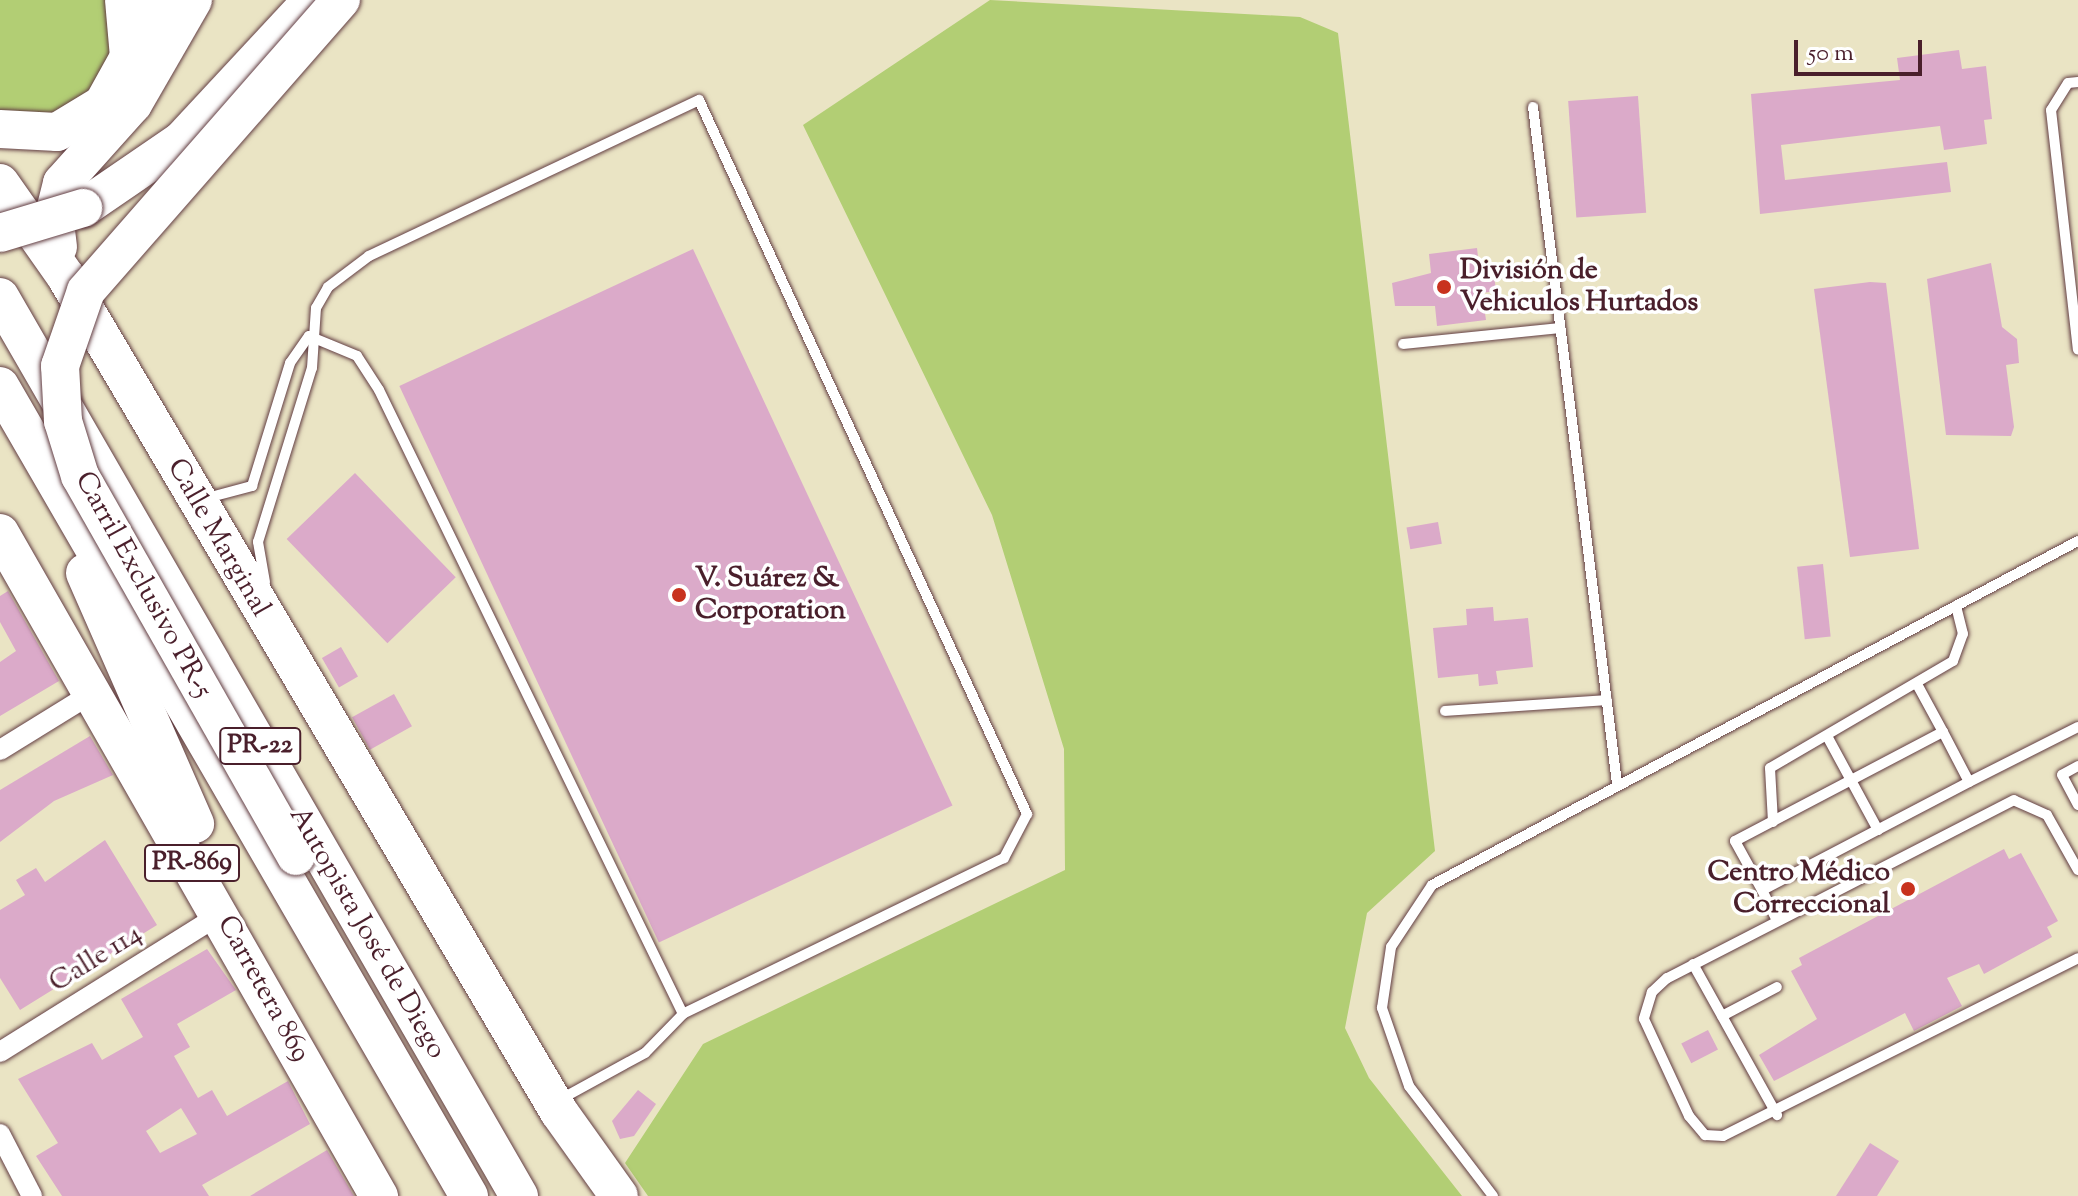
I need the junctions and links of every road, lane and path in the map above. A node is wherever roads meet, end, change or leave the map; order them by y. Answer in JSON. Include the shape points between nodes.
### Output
{"nodes":[{"id":1,"x":124,"y":0,"type":"edge"},
{"id":2,"x":156,"y":0,"type":"edge"},
{"id":3,"x":193,"y":0,"type":"edge"},
{"id":4,"x":312,"y":0,"type":"edge"},
{"id":5,"x":341,"y":0,"type":"edge"},
{"id":6,"x":154,"y":66,"type":"junction"},
{"id":7,"x":2078,"y":82,"type":"edge"},
{"id":8,"x":1533,"y":107,"type":"dead end"},
{"id":9,"x":0,"y":129,"type":"edge"},
{"id":10,"x":0,"y":183,"type":"edge"},
{"id":11,"x":0,"y":233,"type":"edge"},
{"id":12,"x":66,"y":277,"type":"junction"},
{"id":13,"x":0,"y":297,"type":"edge"},
{"id":14,"x":1560,"y":328,"type":"junction"},
{"id":15,"x":309,"y":336,"type":"junction"},
{"id":16,"x":1403,"y":344,"type":"dead end"},
{"id":17,"x":2078,"y":349,"type":"edge"},
{"id":18,"x":0,"y":386,"type":"edge"},
{"id":19,"x":43,"y":466,"type":"junction"},
{"id":20,"x":195,"y":498,"type":"junction"},
{"id":21,"x":0,"y":533,"type":"edge"},
{"id":22,"x":2078,"y":541,"type":"edge"},
{"id":23,"x":1956,"y":606,"type":"junction"},
{"id":24,"x":1918,"y":686,"type":"junction"},
{"id":25,"x":94,"y":692,"type":"junction"},
{"id":26,"x":1607,"y":700,"type":"junction"},
{"id":27,"x":1445,"y":711,"type":"dead end"},
{"id":28,"x":326,"y":722,"type":"junction"},
{"id":29,"x":2078,"y":727,"type":"edge"},
{"id":30,"x":1943,"y":732,"type":"junction"},
{"id":31,"x":1827,"y":736,"type":"junction"},
{"id":32,"x":0,"y":750,"type":"edge"},
{"id":33,"x":2078,"y":766,"type":"edge"},
{"id":34,"x":1850,"y":780,"type":"junction"},
{"id":35,"x":1969,"y":782,"type":"junction"},
{"id":36,"x":1617,"y":783,"type":"junction"},
{"id":37,"x":370,"y":798,"type":"junction"},
{"id":38,"x":2078,"y":805,"type":"edge"},
{"id":39,"x":1773,"y":822,"type":"junction"},
{"id":40,"x":1878,"y":830,"type":"junction"},
{"id":41,"x":2078,"y":870,"type":"edge"},
{"id":42,"x":1762,"y":890,"type":"junction"},
{"id":43,"x":221,"y":914,"type":"junction"},
{"id":44,"x":1777,"y":921,"type":"junction"},
{"id":45,"x":2078,"y":958,"type":"edge"},
{"id":46,"x":1693,"y":964,"type":"junction"},
{"id":47,"x":1777,"y":987,"type":"dead end"},
{"id":48,"x":683,"y":1014,"type":"junction"},
{"id":49,"x":1722,"y":1016,"type":"junction"},
{"id":50,"x":0,"y":1052,"type":"edge"},
{"id":51,"x":553,"y":1103,"type":"junction"},
{"id":52,"x":1777,"y":1115,"type":"junction"},
{"id":53,"x":0,"y":1134,"type":"edge"},
{"id":54,"x":355,"y":1152,"type":"junction"},
{"id":55,"x":32,"y":1196,"type":"edge"},
{"id":56,"x":379,"y":1196,"type":"edge"},
{"id":57,"x":469,"y":1196,"type":"edge"},
{"id":58,"x":495,"y":1196,"type":"edge"},
{"id":59,"x":519,"y":1196,"type":"edge"},
{"id":60,"x":602,"y":1196,"type":"edge"},
{"id":61,"x":619,"y":1196,"type":"edge"},
{"id":62,"x":1493,"y":1196,"type":"edge"}],
"edges":[{"from":1,"to":9,"type":"highway","via":[[129,57],[103,104],[57,132]]},
{"from":2,"to":6,"type":"highway"},
{"from":3,"to":6,"type":"highway"},
{"from":4,"to":11,"type":"highway","bridge":true,"via":[[181,141],[83,208]]},
{"from":5,"to":58,"type":"highway","name":"Carril Exclusivo PR-5","bridge":true,"via":[[86,291],[60,366],[63,421],[80,476]]},
{"from":6,"to":12,"type":"highway","via":[[133,104],[62,183],[54,215]]},
{"from":7,"to":17,"type":"lane","via":[[2068,83],[2051,110]]},
{"from":8,"to":14,"type":"lane"},
{"from":10,"to":12,"type":"highway"},
{"from":12,"to":20,"type":"highway","name":"Calle Marginal"},
{"from":13,"to":59,"type":"highway","name":"Autopista José de Diego","number":"PR-22"},
{"from":14,"to":16,"type":"lane"},
{"from":14,"to":26,"type":"lane"},
{"from":15,"to":20,"type":"lane","via":[[290,363],[252,486],[233,496]]},
{"from":15,"to":28,"type":"lane","via":[[312,368],[261,528],[259,562],[314,673]]},
{"from":15,"to":48,"type":"lane","via":[[357,356],[379,390]]},
{"from":15,"to":48,"type":"lane","via":[[328,287],[369,256],[699,100],[1027,814],[1004,858]]},
{"from":18,"to":19,"type":"highway","name":"Autopista José de Diego","number":"PR-22"},
{"from":19,"to":54,"type":"highway","via":[[115,650],[193,820],[321,1065]]},
{"from":19,"to":57,"type":"highway","name":"Autopista José de Diego","number":"PR-22"},
{"from":20,"to":28,"type":"highway","name":"Calle Marginal"},
{"from":21,"to":25,"type":"highway","name":"Carretera 869","number":"PR-869"},
{"from":22,"to":23,"type":"lane"},
{"from":23,"to":24,"type":"lane","via":[[1960,649]]},
{"from":23,"to":36,"type":"lane"},
{"from":24,"to":30,"type":"lane"},
{"from":24,"to":31,"type":"lane"},
{"from":25,"to":32,"type":"street"},
{"from":25,"to":43,"type":"highway","name":"Carretera 869","number":"PR-869"},
{"from":26,"to":27,"type":"lane"},
{"from":26,"to":36,"type":"lane"},
{"from":28,"to":37,"type":"highway","name":"Calle Marginal"},
{"from":29,"to":35,"type":"lane"},
{"from":30,"to":34,"type":"lane"},
{"from":30,"to":35,"type":"lane"},
{"from":31,"to":34,"type":"lane"},
{"from":31,"to":39,"type":"lane","via":[[1770,768]]},
{"from":33,"to":38,"type":"lane","via":[[2062,775]]},
{"from":34,"to":39,"type":"lane"},
{"from":34,"to":40,"type":"lane"},
{"from":35,"to":40,"type":"lane"},
{"from":36,"to":62,"type":"lane","via":[[1432,885],[1391,947],[1382,1008],[1409,1086]]},
{"from":37,"to":51,"type":"highway","name":"Calle Marginal"},
{"from":37,"to":60,"type":"street","name":"Calle Marginal","via":[[542,1107]]},
{"from":39,"to":42,"type":"lane","via":[[1735,841]]},
{"from":40,"to":42,"type":"lane"},
{"from":41,"to":44,"type":"lane","via":[[2047,815],[2014,800]]},
{"from":42,"to":44,"type":"lane"},
{"from":43,"to":50,"type":"street","name":"Calle 114"},
{"from":43,"to":54,"type":"highway","name":"Carretera 869","number":"PR-869"},
{"from":44,"to":46,"type":"lane"},
{"from":45,"to":52,"type":"lane"},
{"from":46,"to":49,"type":"lane"},
{"from":46,"to":52,"type":"lane","via":[[1652,992],[1644,1019],[1689,1116],[1705,1135],[1723,1136]]},
{"from":47,"to":49,"type":"lane"},
{"from":48,"to":51,"type":"lane","via":[[645,1053]]},
{"from":49,"to":52,"type":"lane"},
{"from":51,"to":61,"type":"highway","name":"Calle Marginal"},
{"from":53,"to":55,"type":"street"},
{"from":54,"to":56,"type":"highway","name":"Carretera 869","number":"PR-869"}]}
